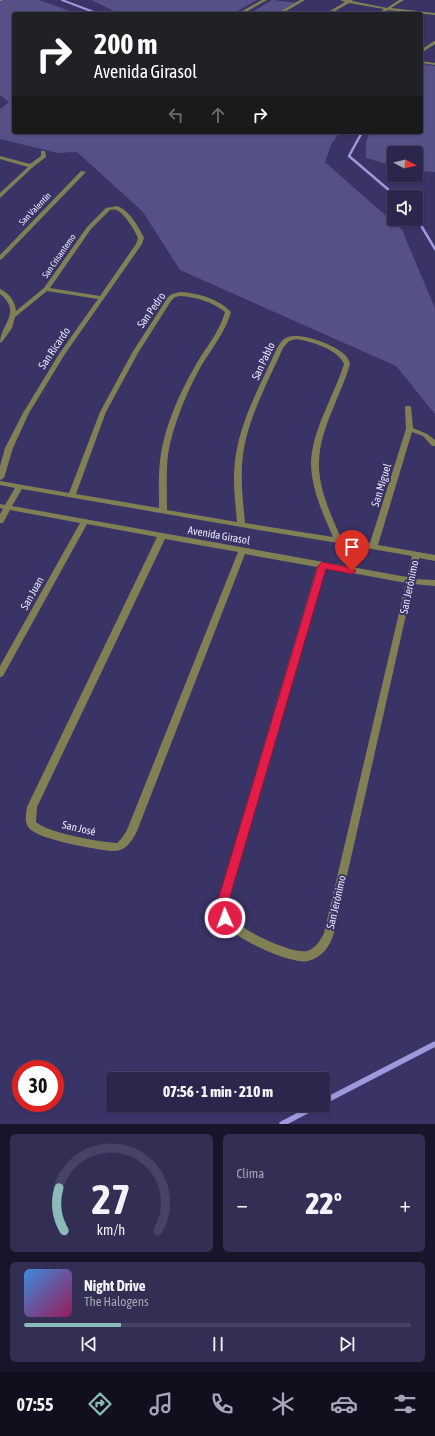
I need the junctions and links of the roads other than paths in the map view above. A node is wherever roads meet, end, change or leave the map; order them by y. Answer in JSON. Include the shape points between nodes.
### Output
{"nodes":[{"id":1,"x":265,"y":0,"type":"edge"},
{"id":2,"x":303,"y":0,"type":"edge"},
{"id":3,"x":342,"y":0,"type":"edge"},
{"id":4,"x":402,"y":0,"type":"edge"},
{"id":5,"x":350,"y":1,"type":"edge"},
{"id":6,"x":388,"y":9,"type":"junction"},
{"id":7,"x":435,"y":9,"type":"edge"},
{"id":8,"x":243,"y":12,"type":"edge"},
{"id":9,"x":282,"y":12,"type":"edge"},
{"id":10,"x":331,"y":12,"type":"edge"},
{"id":11,"x":383,"y":12,"type":"edge"},
{"id":12,"x":418,"y":12,"type":"edge"},
{"id":13,"x":423,"y":12,"type":"edge"},
{"id":14,"x":428,"y":13,"type":"junction"},
{"id":15,"x":435,"y":14,"type":"edge"},
{"id":16,"x":423,"y":17,"type":"edge"},
{"id":17,"x":435,"y":42,"type":"edge"},
{"id":18,"x":423,"y":51,"type":"edge"},
{"id":19,"x":423,"y":62,"type":"edge"},
{"id":20,"x":435,"y":64,"type":"edge"},
{"id":21,"x":43,"y":152,"type":"dead end"},
{"id":22,"x":0,"y":157,"type":"edge"},
{"id":23,"x":31,"y":166,"type":"junction"},
{"id":24,"x":83,"y":172,"type":"dead end"},
{"id":25,"x":0,"y":196,"type":"edge"},
{"id":26,"x":117,"y":208,"type":"joint"},
{"id":27,"x":0,"y":258,"type":"edge"},
{"id":28,"x":46,"y":289,"type":"junction"},
{"id":29,"x":0,"y":291,"type":"edge"},
{"id":30,"x":102,"y":298,"type":"junction"},
{"id":31,"x":14,"y":316,"type":"junction"},
{"id":32,"x":3,"y":332,"type":"edge"},
{"id":33,"x":0,"y":340,"type":"edge"},
{"id":34,"x":408,"y":407,"type":"dead end"},
{"id":35,"x":410,"y":429,"type":"junction"},
{"id":36,"x":435,"y":444,"type":"edge"},
{"id":37,"x":0,"y":478,"type":"edge"},
{"id":38,"x":0,"y":483,"type":"edge"},
{"id":39,"x":19,"y":487,"type":"junction"},
{"id":40,"x":72,"y":496,"type":"junction"},
{"id":41,"x":4,"y":507,"type":"edge"},
{"id":42,"x":163,"y":511,"type":"junction"},
{"id":43,"x":0,"y":520,"type":"edge"},
{"id":44,"x":84,"y":523,"type":"junction"},
{"id":45,"x":241,"y":525,"type":"junction"},
{"id":46,"x":162,"y":536,"type":"junction"},
{"id":47,"x":338,"y":540,"type":"junction"},
{"id":48,"x":373,"y":547,"type":"junction"},
{"id":49,"x":242,"y":550,"type":"junction"},
{"id":50,"x":416,"y":555,"type":"junction"},
{"id":51,"x":435,"y":558,"type":"edge"},
{"id":52,"x":322,"y":566,"type":"junction"},
{"id":53,"x":410,"y":581,"type":"junction"},
{"id":54,"x":435,"y":583,"type":"edge"},
{"id":55,"x":0,"y":674,"type":"edge"}],
"edges":[{"from":1,"to":8,"type":"street"},
{"from":2,"to":9,"type":"street"},
{"from":3,"to":5,"type":"street"},
{"from":4,"to":6,"type":"street"},
{"from":5,"to":6,"type":"street"},
{"from":5,"to":10,"type":"street"},
{"from":6,"to":11,"type":"street"},
{"from":6,"to":12,"type":"street"},
{"from":7,"to":14,"type":"street"},
{"from":13,"to":14,"type":"street"},
{"from":14,"to":15,"type":"street"},
{"from":14,"to":16,"type":"street"},
{"from":17,"to":18,"type":"street"},
{"from":19,"to":20,"type":"street"},
{"from":21,"to":23,"type":"street","via":[[44,156]]},
{"from":22,"to":23,"type":"street"},
{"from":23,"to":25,"type":"street"},
{"from":24,"to":27,"type":"street","name":"San Valentín"},
{"from":26,"to":28,"type":"street","name":"San Crisantemo","via":[[108,208],[89,228]]},
{"from":26,"to":30,"type":"street","name":"San Ricardo","via":[[123,211],[141,238]]},
{"from":28,"to":30,"type":"street"},
{"from":28,"to":31,"type":"street","name":"San Crisantemo"},
{"from":29,"to":31,"type":"street","via":[[14,306]]},
{"from":30,"to":37,"type":"street","name":"San Ricardo","via":[[62,354],[26,413],[9,448]]},
{"from":31,"to":32,"type":"street"},
{"from":32,"to":33,"type":"street"},
{"from":34,"to":35,"type":"street","name":"San Miguel"},
{"from":35,"to":36,"type":"street","via":[[424,435]]},
{"from":35,"to":48,"type":"street","name":"San Miguel"},
{"from":38,"to":39,"type":"street","name":"Avenida Girasol"},
{"from":39,"to":40,"type":"street","name":"Avenida Girasol"},
{"from":39,"to":41,"type":"street"},
{"from":40,"to":42,"type":"street","name":"Avenida Girasol"},
{"from":40,"to":42,"type":"street","name":"San Pedro","via":[[103,412],[135,353],[168,301],[175,295],[187,294],[225,308],[228,312],[196,370],[172,427],[165,458]]},
{"from":41,"to":43,"type":"street"},
{"from":41,"to":44,"type":"street","name":"Avenida Girasol"},
{"from":42,"to":45,"type":"street","name":"Avenida Girasol"},
{"from":44,"to":46,"type":"street","name":"Avenida Girasol"},
{"from":44,"to":55,"type":"street","name":"San Juan"},
{"from":45,"to":47,"type":"street","name":"Avenida Girasol"},
{"from":45,"to":47,"type":"street","name":"San Pablo","via":[[238,479],[241,445],[257,399],[280,348],[285,340],[299,337],[336,351],[344,356],[347,364],[318,447],[315,464],[321,498]]},
{"from":46,"to":49,"type":"street","name":"Avenida Girasol"},
{"from":46,"to":49,"type":"street","name":"San José","via":[[32,807],[30,818],[34,827],[44,832],[102,846],[117,846],[126,842]]},
{"from":47,"to":48,"type":"street","name":"Avenida Girasol"},
{"from":48,"to":50,"type":"street","name":"Avenida Girasol"},
{"from":49,"to":52,"type":"street","name":"Avenida Girasol"},
{"from":50,"to":51,"type":"street","name":"Avenida Girasol"},
{"from":50,"to":53,"type":"street","name":"San Jerónimo"},
{"from":52,"to":53,"type":"street","name":"Avenida Girasol"},
{"from":52,"to":53,"type":"street","name":"San Jerónimo","via":[[222,910],[231,925],[240,931],[294,955],[306,956],[318,951],[329,933]]},
{"from":53,"to":54,"type":"street","name":"Avenida Girasol"}]}
